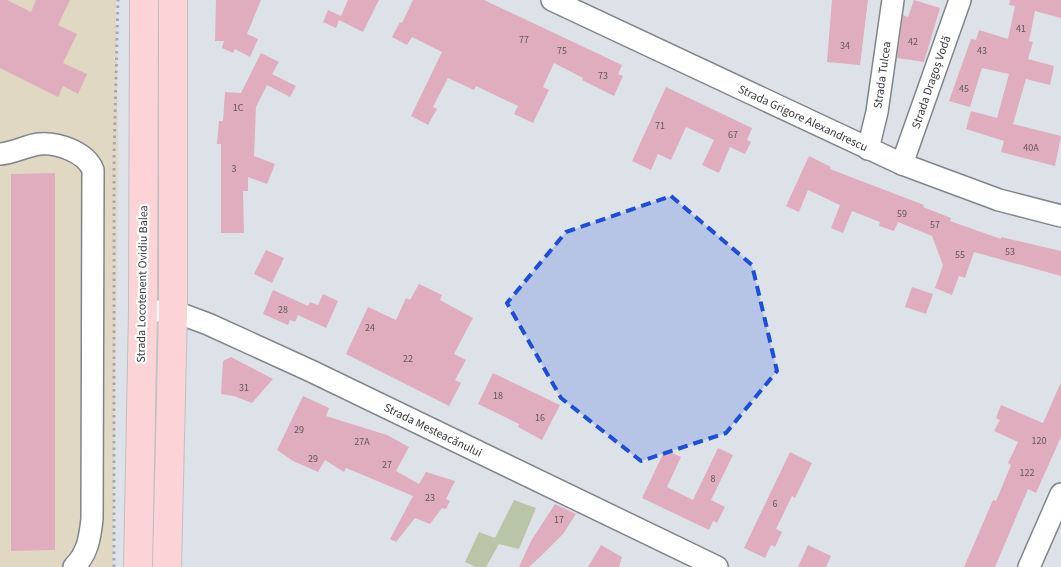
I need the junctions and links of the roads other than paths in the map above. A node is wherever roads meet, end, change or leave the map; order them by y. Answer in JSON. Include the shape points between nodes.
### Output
{"nodes":[{"id":1,"x":144,"y":0,"type":"edge"},
{"id":2,"x":173,"y":0,"type":"edge"},
{"id":3,"x":552,"y":0,"type":"edge"},
{"id":4,"x":893,"y":0,"type":"edge"},
{"id":5,"x":960,"y":0,"type":"edge"},
{"id":6,"x":868,"y":149,"type":"junction"},
{"id":7,"x":0,"y":154,"type":"edge"},
{"id":8,"x":902,"y":164,"type":"junction"},
{"id":9,"x":1061,"y":216,"type":"edge"},
{"id":10,"x":173,"y":311,"type":"junction"},
{"id":11,"x":143,"y":312,"type":"junction"},
{"id":12,"x":1061,"y":494,"type":"edge"},
{"id":13,"x":74,"y":567,"type":"edge"},
{"id":14,"x":138,"y":567,"type":"edge"},
{"id":15,"x":168,"y":567,"type":"edge"},
{"id":16,"x":717,"y":567,"type":"edge"},
{"id":17,"x":1029,"y":567,"type":"edge"}],
"edges":[{"from":1,"to":11,"type":"main road","name":"Strada Locotenent Ovidiu Balea"},
{"from":2,"to":10,"type":"main road"},
{"from":3,"to":6,"type":"street","name":"Strada Grigore Alexandrescu"},
{"from":4,"to":6,"type":"street","name":"Strada Tulcea","via":[[877,112]]},
{"from":5,"to":8,"type":"street","name":"Strada Dragoș Vodă"},
{"from":6,"to":8,"type":"street","name":"Strada Grigore Alexandrescu"},
{"from":7,"to":13,"type":"street","via":[[49,144],[77,153],[90,163],[93,170],[92,518],[89,542],[82,560]]},
{"from":8,"to":9,"type":"street","name":"Strada Grigore Alexandrescu","via":[[999,200]]},
{"from":10,"to":11,"type":"street","name":"Strada Mesteacănului"},
{"from":10,"to":15,"type":"main road"},
{"from":10,"to":16,"type":"street","name":"Strada Mesteacănului","via":[[311,371]]},
{"from":11,"to":14,"type":"main road","name":"Strada Locotenent Ovidiu Balea"},
{"from":12,"to":17,"type":"street"}]}
